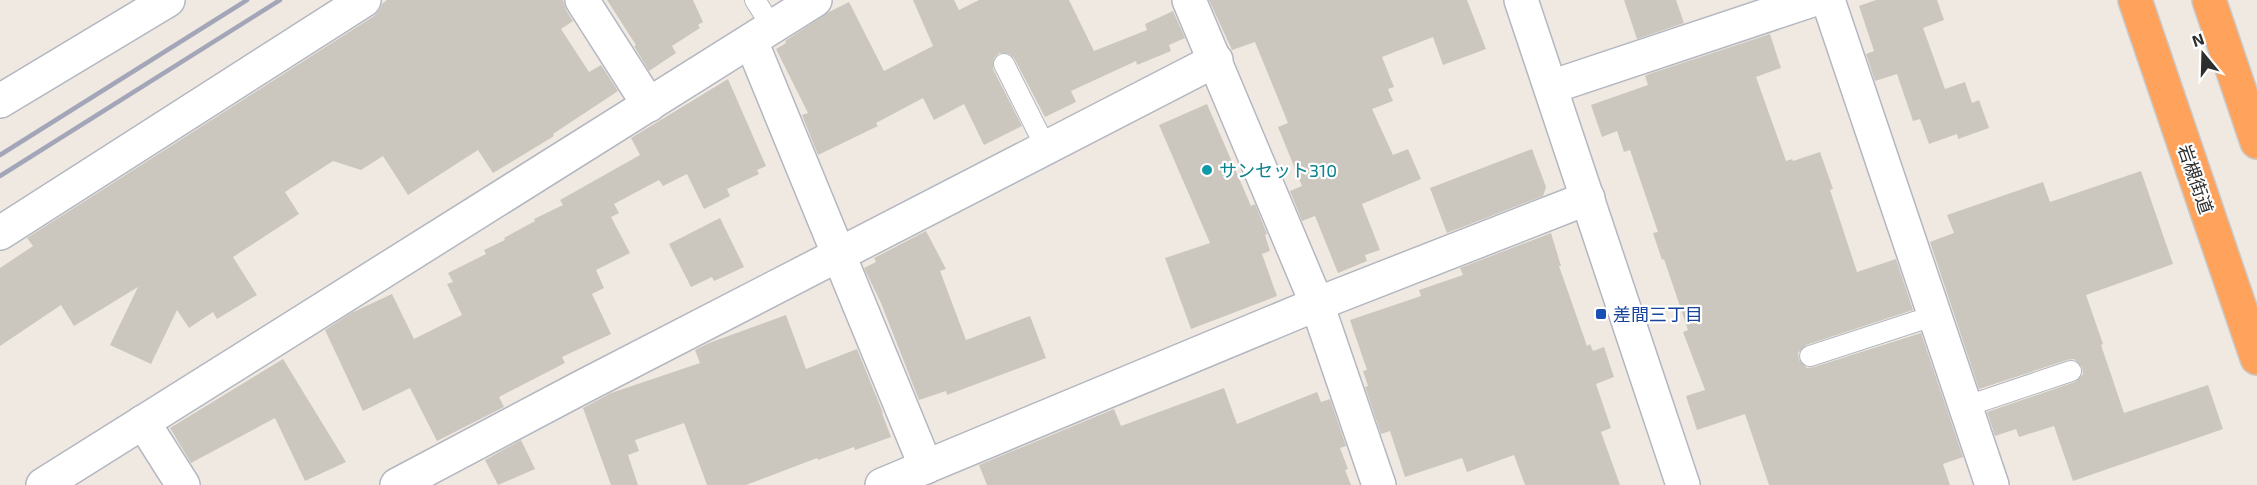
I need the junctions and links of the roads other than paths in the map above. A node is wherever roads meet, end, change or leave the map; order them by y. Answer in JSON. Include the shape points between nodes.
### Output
{"nodes":[{"id":1,"x":168,"y":0,"type":"edge"},
{"id":2,"x":364,"y":0,"type":"edge"},
{"id":3,"x":582,"y":0,"type":"edge"},
{"id":4,"x":815,"y":0,"type":"edge"},
{"id":5,"x":1190,"y":0,"type":"edge"},
{"id":6,"x":1521,"y":0,"type":"edge"},
{"id":7,"x":1812,"y":0,"type":"edge"},
{"id":8,"x":1828,"y":0,"type":"edge"},
{"id":9,"x":2135,"y":0,"type":"edge"},
{"id":10,"x":2209,"y":0,"type":"edge"},
{"id":11,"x":759,"y":22,"type":"edge"},
{"id":12,"x":1216,"y":60,"type":"junction"},
{"id":13,"x":1004,"y":64,"type":"dead end"},
{"id":14,"x":1551,"y":87,"type":"junction"},
{"id":15,"x":0,"y":101,"type":"edge"},
{"id":16,"x":649,"y":105,"type":"junction"},
{"id":17,"x":2257,"y":142,"type":"edge"},
{"id":18,"x":1046,"y":148,"type":"junction"},
{"id":19,"x":1588,"y":198,"type":"junction"},
{"id":20,"x":0,"y":233,"type":"edge"},
{"id":21,"x":840,"y":255,"type":"junction"},
{"id":22,"x":1317,"y":304,"type":"junction"},
{"id":23,"x":1936,"y":315,"type":"junction"},
{"id":24,"x":1810,"y":356,"type":"dead end"},
{"id":25,"x":2257,"y":358,"type":"edge"},
{"id":26,"x":2071,"y":371,"type":"dead end"},
{"id":27,"x":1967,"y":406,"type":"junction"},
{"id":28,"x":143,"y":422,"type":"junction"},
{"id":29,"x":926,"y":467,"type":"junction"},
{"id":30,"x":43,"y":485,"type":"edge"},
{"id":31,"x":183,"y":485,"type":"edge"},
{"id":32,"x":397,"y":485,"type":"edge"},
{"id":33,"x":882,"y":485,"type":"edge"},
{"id":34,"x":1379,"y":485,"type":"edge"},
{"id":35,"x":1683,"y":485,"type":"edge"},
{"id":36,"x":1992,"y":485,"type":"edge"}],
"edges":[{"from":1,"to":15,"type":"street"},
{"from":2,"to":20,"type":"street"},
{"from":3,"to":16,"type":"street"},
{"from":4,"to":11,"type":"street"},
{"from":5,"to":12,"type":"street"},
{"from":6,"to":14,"type":"street"},
{"from":7,"to":14,"type":"street"},
{"from":8,"to":23,"type":"street"},
{"from":9,"to":25,"type":"highway","name":"岩槻街道"},
{"from":10,"to":17,"type":"highway"},
{"from":11,"to":16,"type":"street"},
{"from":11,"to":21,"type":"street"},
{"from":12,"to":18,"type":"street"},
{"from":12,"to":22,"type":"street"},
{"from":13,"to":18,"type":"lane"},
{"from":14,"to":19,"type":"street"},
{"from":16,"to":28,"type":"street"},
{"from":18,"to":21,"type":"street"},
{"from":19,"to":22,"type":"street"},
{"from":19,"to":35,"type":"street"},
{"from":21,"to":29,"type":"street"},
{"from":21,"to":32,"type":"street"},
{"from":22,"to":29,"type":"street"},
{"from":22,"to":34,"type":"street"},
{"from":23,"to":24,"type":"lane"},
{"from":23,"to":27,"type":"street"},
{"from":26,"to":27,"type":"lane"},
{"from":27,"to":36,"type":"street"},
{"from":28,"to":30,"type":"street"},
{"from":28,"to":31,"type":"street"},
{"from":29,"to":33,"type":"street"}]}
